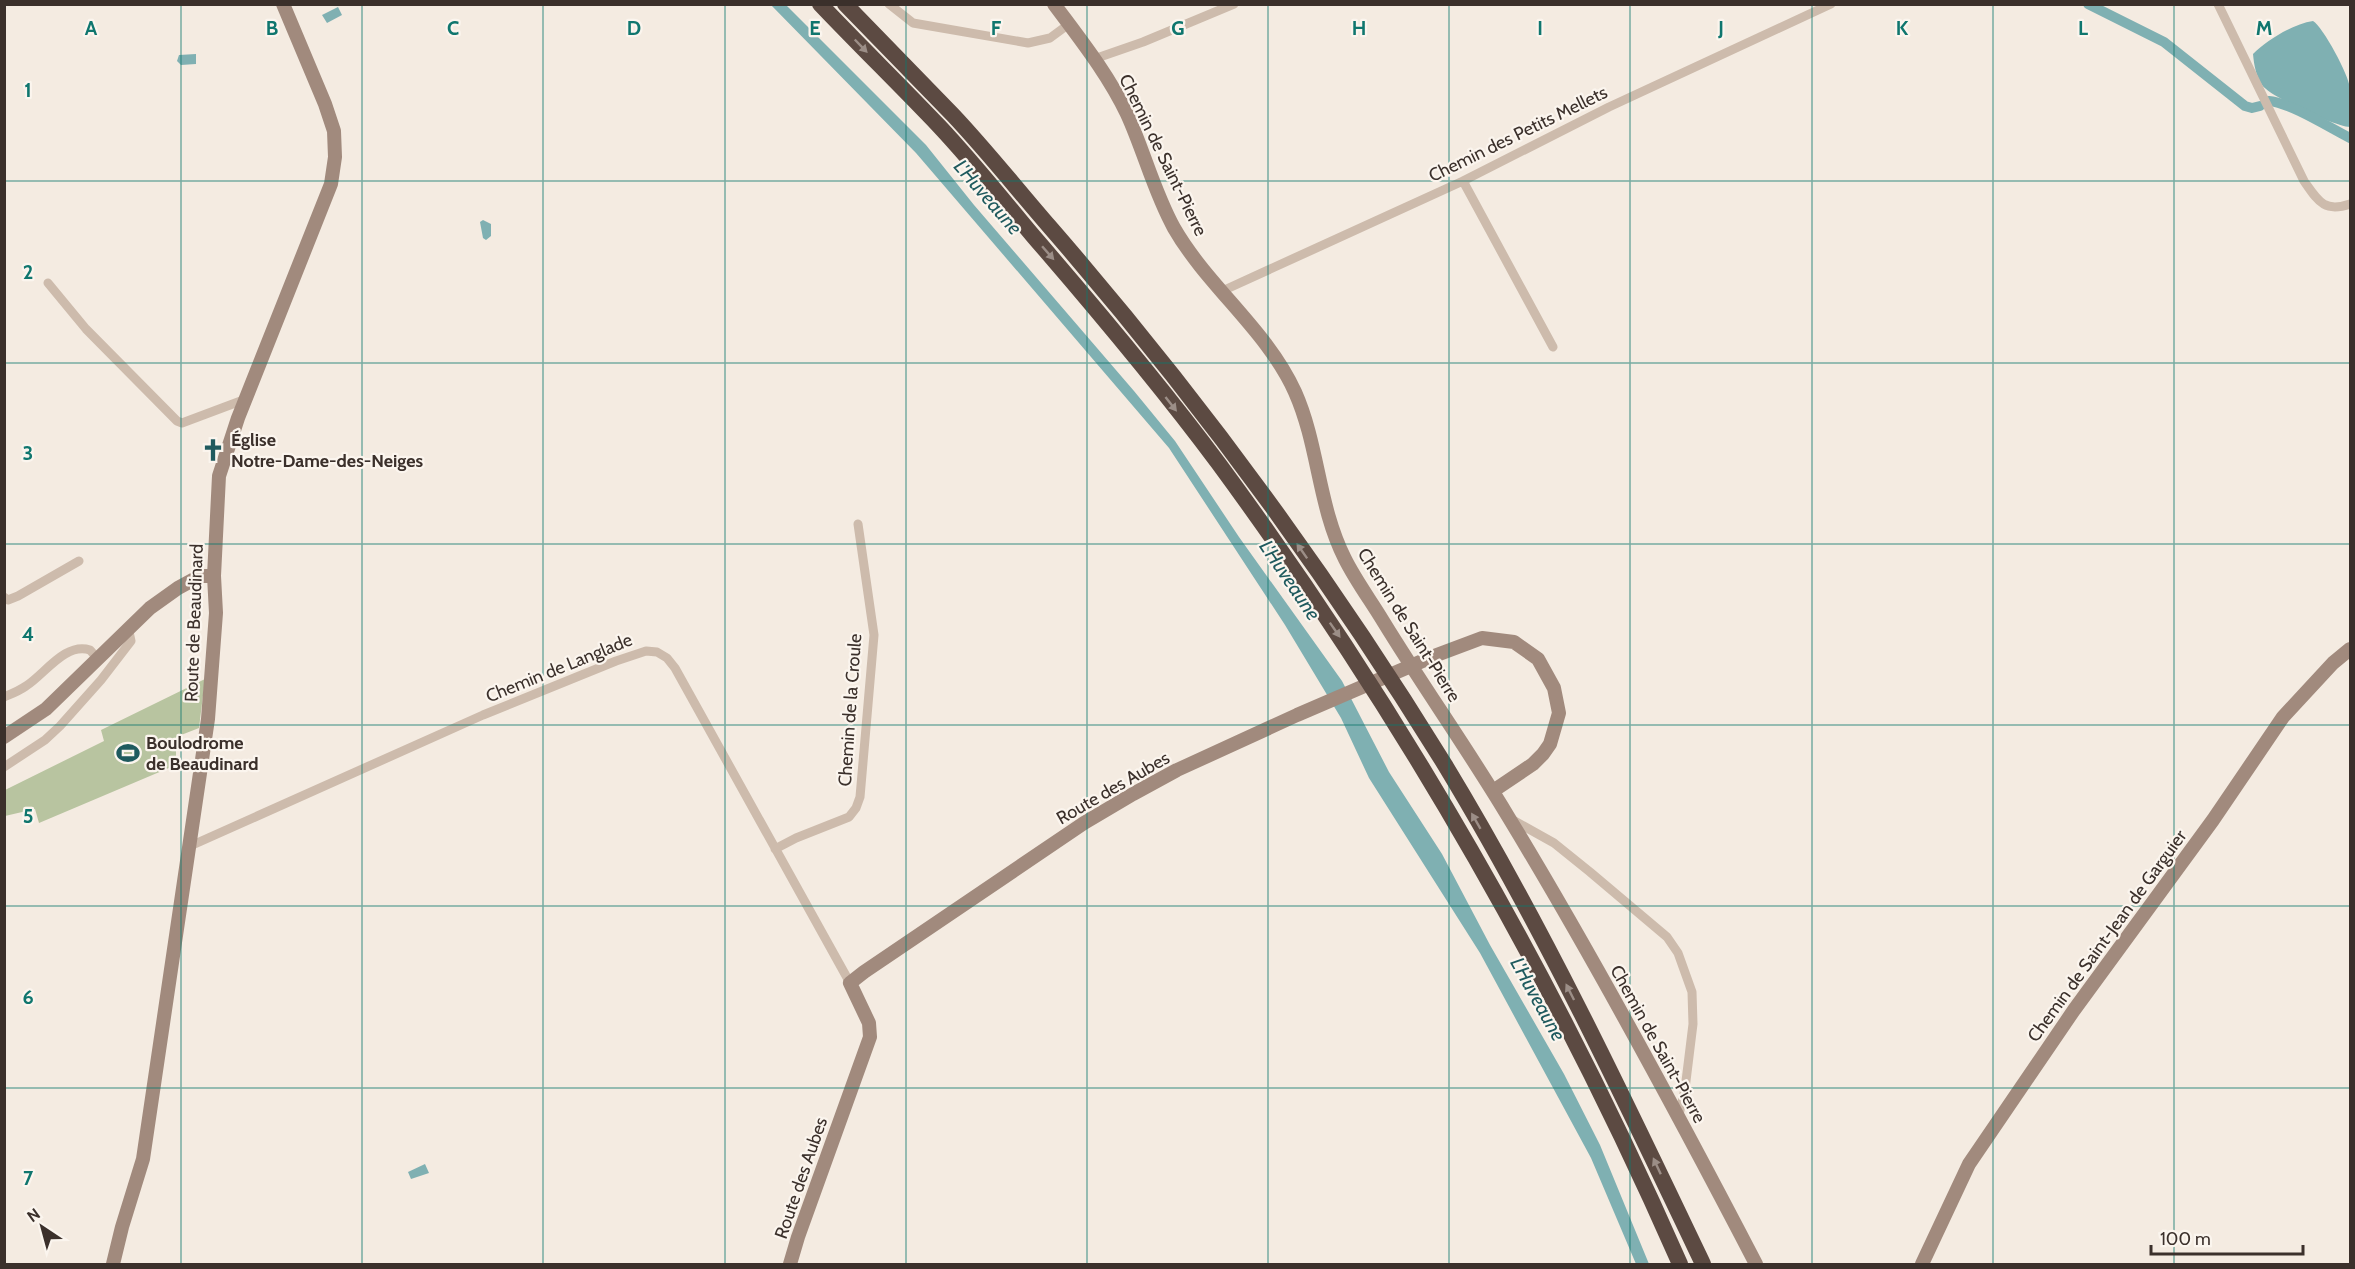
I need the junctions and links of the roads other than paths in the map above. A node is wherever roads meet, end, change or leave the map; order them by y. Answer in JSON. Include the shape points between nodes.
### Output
{"nodes":[{"id":1,"x":283,"y":4,"type":"edge"},
{"id":2,"x":820,"y":4,"type":"edge"},
{"id":3,"x":845,"y":4,"type":"edge"},
{"id":4,"x":889,"y":4,"type":"edge"},
{"id":5,"x":1054,"y":4,"type":"edge"},
{"id":6,"x":1234,"y":4,"type":"edge"},
{"id":7,"x":2218,"y":4,"type":"edge"},
{"id":8,"x":1825,"y":6,"type":"edge"},
{"id":9,"x":1069,"y":24,"type":"junction"},
{"id":10,"x":1094,"y":59,"type":"junction"},
{"id":11,"x":1463,"y":181,"type":"junction"},
{"id":12,"x":2350,"y":204,"type":"edge"},
{"id":13,"x":48,"y":283,"type":"dead end"},
{"id":14,"x":1220,"y":292,"type":"junction"},
{"id":15,"x":1553,"y":346,"type":"dead end"},
{"id":16,"x":246,"y":399,"type":"junction"},
{"id":17,"x":858,"y":524,"type":"dead end"},
{"id":18,"x":79,"y":561,"type":"dead end"},
{"id":19,"x":214,"y":576,"type":"junction"},
{"id":20,"x":4,"y":597,"type":"edge"},
{"id":21,"x":128,"y":627,"type":"junction"},
{"id":22,"x":2350,"y":649,"type":"edge"},
{"id":23,"x":98,"y":659,"type":"junction"},
{"id":24,"x":4,"y":698,"type":"edge"},
{"id":25,"x":4,"y":737,"type":"edge"},
{"id":26,"x":4,"y":767,"type":"edge"},
{"id":27,"x":1493,"y":791,"type":"junction"},
{"id":28,"x":1509,"y":818,"type":"junction"},
{"id":29,"x":188,"y":847,"type":"junction"},
{"id":30,"x":775,"y":849,"type":"junction"},
{"id":31,"x":850,"y":983,"type":"junction"},
{"id":32,"x":1678,"y":1119,"type":"junction"},
{"id":33,"x":113,"y":1264,"type":"edge"},
{"id":34,"x":790,"y":1264,"type":"edge"},
{"id":35,"x":1680,"y":1264,"type":"edge"},
{"id":36,"x":1702,"y":1264,"type":"edge"},
{"id":37,"x":1756,"y":1264,"type":"edge"},
{"id":38,"x":1922,"y":1264,"type":"edge"}],
"edges":[{"from":1,"to":16,"type":"street","name":"Route de Beaudinard","via":[[328,113],[334,131],[335,157],[330,184]]},
{"from":2,"to":35,"type":"highway","one_way":true,"via":[[941,128],[1105,319],[1218,464],[1345,644],[1428,776],[1523,941],[1637,1166]]},
{"from":36,"to":3,"type":"highway","one_way":true,"via":[[1652,1154],[1539,931],[1445,767],[1359,631],[1231,451],[1118,306],[955,118]]},
{"from":4,"to":9,"type":"street","via":[[913,23],[1028,43],[1050,38]]},
{"from":5,"to":9,"type":"street","name":"Chemin de Saint-Pierre"},
{"from":6,"to":10,"type":"street"},
{"from":7,"to":12,"type":"street","via":[[2304,181],[2319,203],[2334,208]]},
{"from":8,"to":11,"type":"street","name":"Chemin des Petits Mellets","via":[[1609,106]]},
{"from":9,"to":10,"type":"street","name":"Chemin de Saint-Pierre"},
{"from":10,"to":14,"type":"street","name":"Chemin de Saint-Pierre","via":[[1127,114],[1174,227]]},
{"from":11,"to":14,"type":"street","name":"Chemin des Petits Mellets"},
{"from":11,"to":15,"type":"street"},
{"from":13,"to":16,"type":"street","via":[[86,329],[177,421],[182,423]]},
{"from":14,"to":27,"type":"street","name":"Chemin de Saint-Pierre","via":[[1258,337],[1293,388],[1312,443],[1324,504],[1345,558]]},
{"from":16,"to":19,"type":"street","name":"Route de Beaudinard","via":[[219,476]]},
{"from":17,"to":30,"type":"street","name":"Chemin de la Croule","via":[[874,635],[860,797],[849,817]]},
{"from":18,"to":20,"type":"street","via":[[18,596],[8,600]]},
{"from":19,"to":21,"type":"street","via":[[200,576],[178,588]]},
{"from":19,"to":29,"type":"street","name":"Route de Beaudinard","via":[[216,612],[208,719]]},
{"from":21,"to":23,"type":"street"},
{"from":21,"to":26,"type":"street","via":[[131,641],[101,680],[45,740]]},
{"from":22,"to":38,"type":"street","name":"Chemin de Saint-Jean de Garguier","via":[[2283,717],[2074,1010],[1969,1164]]},
{"from":23,"to":24,"type":"street","via":[[90,650],[77,648]]},
{"from":23,"to":25,"type":"street","via":[[46,709]]},
{"from":27,"to":28,"type":"street","name":"Chemin de Saint-Pierre"},
{"from":27,"to":31,"type":"street","name":"Route des Aubes","via":[[1533,764],[1550,744],[1559,713],[1554,688],[1538,659],[1514,642],[1482,638],[1297,714],[1176,770],[1066,836]]},
{"from":28,"to":32,"type":"street","name":"Chemin de Saint-Pierre"},
{"from":28,"to":32,"type":"street","via":[[1554,843],[1667,937],[1678,953],[1692,992],[1685,1089]]},
{"from":29,"to":30,"type":"street","name":"Chemin de Langlade","via":[[483,715],[646,651],[657,652],[675,668]]},
{"from":29,"to":33,"type":"street","name":"Route de Beaudinard","via":[[143,1159]]},
{"from":30,"to":31,"type":"street","name":"Chemin de Langlade"},
{"from":31,"to":34,"type":"street","name":"Route des Aubes","via":[[869,1023],[870,1037]]},
{"from":32,"to":37,"type":"street","name":"Chemin de Saint-Pierre"}]}
